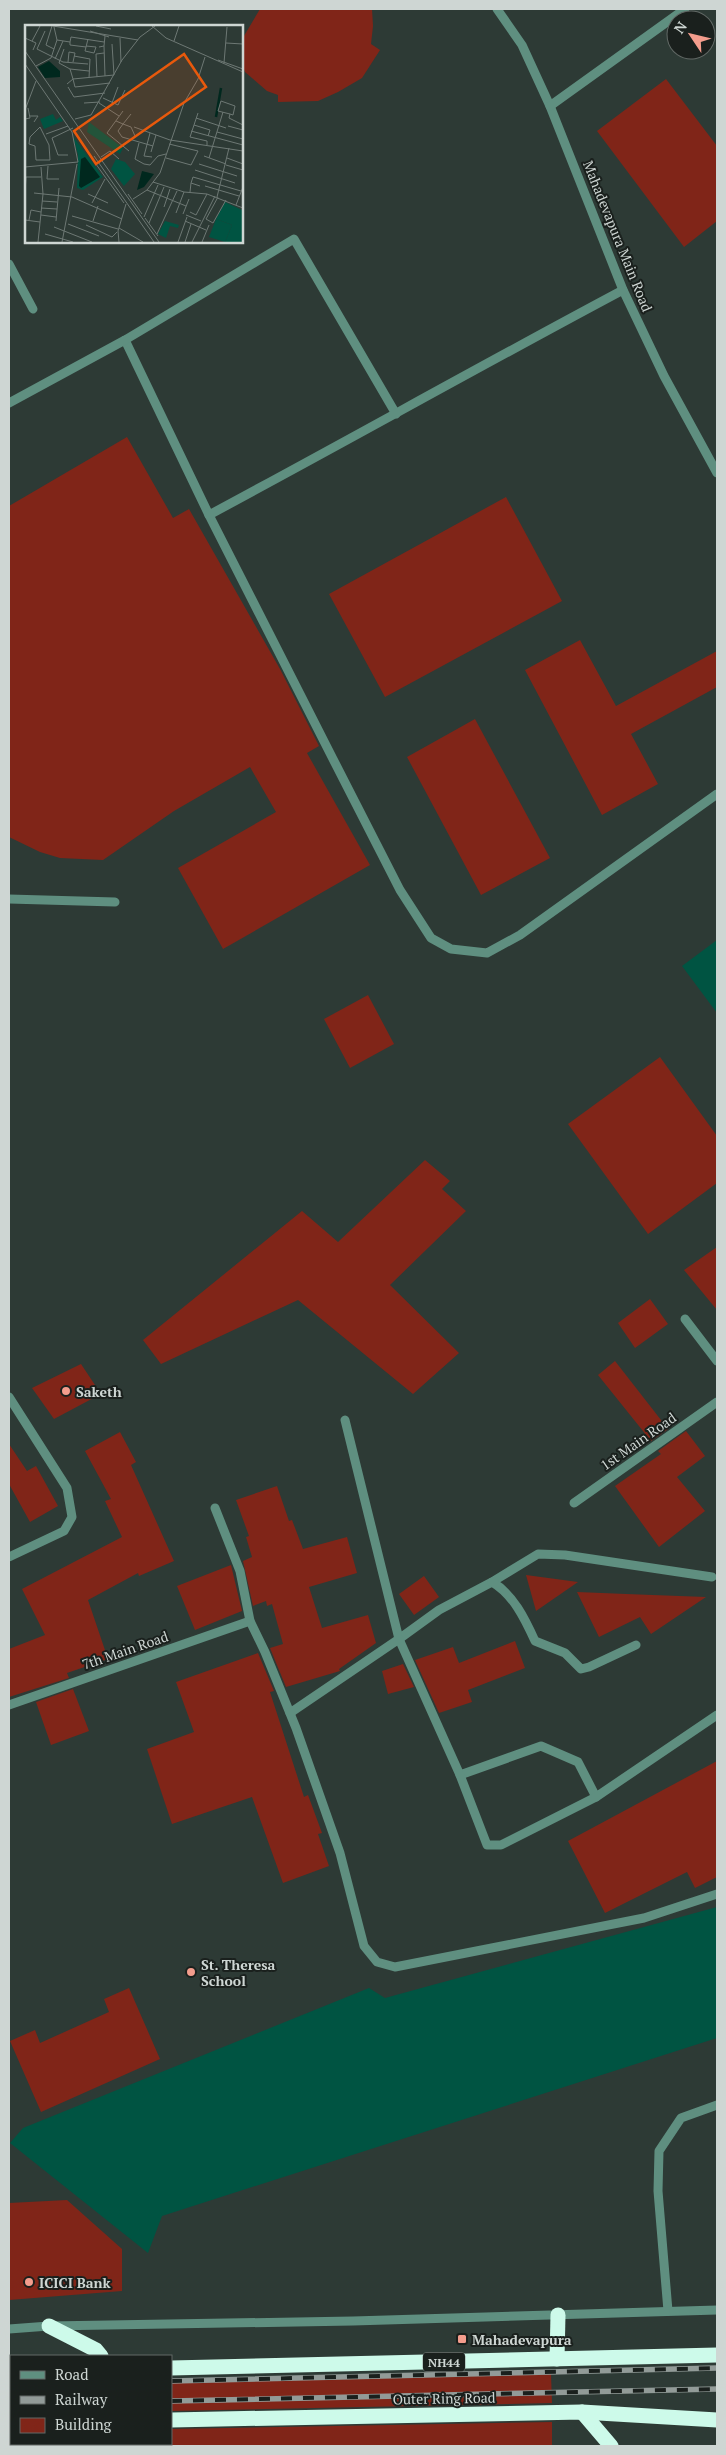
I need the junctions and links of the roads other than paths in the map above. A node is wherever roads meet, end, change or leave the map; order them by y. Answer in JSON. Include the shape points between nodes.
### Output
{"nodes":[{"id":1,"x":497,"y":9,"type":"edge"},
{"id":2,"x":685,"y":9,"type":"edge"},
{"id":3,"x":550,"y":106,"type":"junction"},
{"id":4,"x":9,"y":264,"type":"edge"},
{"id":5,"x":622,"y":290,"type":"junction"},
{"id":6,"x":33,"y":308,"type":"dead end"},
{"id":7,"x":125,"y":340,"type":"junction"},
{"id":8,"x":9,"y":403,"type":"edge"},
{"id":9,"x":396,"y":414,"type":"junction"},
{"id":10,"x":717,"y":473,"type":"edge"},
{"id":11,"x":209,"y":516,"type":"junction"},
{"id":12,"x":717,"y":794,"type":"edge"},
{"id":13,"x":9,"y":899,"type":"edge"},
{"id":14,"x":115,"y":902,"type":"dead end"},
{"id":15,"x":685,"y":1319,"type":"dead end"},
{"id":16,"x":717,"y":1360,"type":"edge"},
{"id":17,"x":9,"y":1397,"type":"edge"},
{"id":18,"x":717,"y":1402,"type":"edge"},
{"id":19,"x":345,"y":1420,"type":"dead end"},
{"id":20,"x":574,"y":1503,"type":"dead end"},
{"id":21,"x":215,"y":1508,"type":"dead end"},
{"id":22,"x":9,"y":1557,"type":"edge"},
{"id":23,"x":712,"y":1577,"type":"dead end"},
{"id":24,"x":492,"y":1582,"type":"junction"},
{"id":25,"x":250,"y":1621,"type":"junction"},
{"id":26,"x":399,"y":1639,"type":"junction"},
{"id":27,"x":636,"y":1645,"type":"dead end"},
{"id":28,"x":9,"y":1705,"type":"edge"},
{"id":29,"x":290,"y":1713,"type":"junction"},
{"id":30,"x":717,"y":1715,"type":"edge"},
{"id":31,"x":460,"y":1775,"type":"junction"},
{"id":32,"x":596,"y":1797,"type":"junction"},
{"id":33,"x":717,"y":1894,"type":"edge"},
{"id":34,"x":717,"y":2105,"type":"edge"},
{"id":35,"x":717,"y":2310,"type":"edge"},
{"id":36,"x":668,"y":2311,"type":"junction"},
{"id":37,"x":558,"y":2316,"type":"junction"},
{"id":38,"x":49,"y":2326,"type":"junction"},
{"id":39,"x":9,"y":2329,"type":"edge"},
{"id":40,"x":100,"y":2355,"type":"edge"},
{"id":41,"x":717,"y":2355,"type":"edge"},
{"id":42,"x":557,"y":2359,"type":"junction"},
{"id":43,"x":172,"y":2368,"type":"edge"},
{"id":44,"x":582,"y":2412,"type":"junction"},
{"id":45,"x":172,"y":2420,"type":"edge"},
{"id":46,"x":717,"y":2420,"type":"edge"},
{"id":47,"x":612,"y":2446,"type":"edge"}],
"edges":[{"from":1,"to":3,"type":"street","name":"Mahadevapura Main Road","via":[[522,45]]},
{"from":2,"to":3,"type":"street"},
{"from":3,"to":5,"type":"street","name":"Mahadevapura Main Road"},
{"from":4,"to":6,"type":"street"},
{"from":5,"to":9,"type":"street"},
{"from":5,"to":10,"type":"street","name":"Mahadevapura Main Road"},
{"from":7,"to":8,"type":"street"},
{"from":7,"to":9,"type":"street","via":[[294,239]]},
{"from":7,"to":11,"type":"street"},
{"from":9,"to":11,"type":"street"},
{"from":11,"to":12,"type":"street","via":[[400,890],[431,938],[451,949],[487,953],[520,935]]},
{"from":13,"to":14,"type":"street"},
{"from":15,"to":16,"type":"street"},
{"from":17,"to":22,"type":"street","via":[[67,1488],[72,1517],[64,1531]]},
{"from":18,"to":20,"type":"street","name":"1st Main Road"},
{"from":19,"to":26,"type":"street"},
{"from":21,"to":25,"type":"street","via":[[240,1570]]},
{"from":23,"to":24,"type":"street","via":[[565,1555],[538,1554]]},
{"from":24,"to":26,"type":"street","via":[[439,1610]]},
{"from":24,"to":27,"type":"street","via":[[504,1588],[535,1641],[564,1653],[581,1669]]},
{"from":25,"to":28,"type":"street","name":"7th Main Road"},
{"from":25,"to":29,"type":"street"},
{"from":26,"to":29,"type":"street"},
{"from":26,"to":31,"type":"street"},
{"from":29,"to":33,"type":"street","via":[[340,1853],[364,1946],[377,1962],[395,1967],[644,1918]]},
{"from":30,"to":32,"type":"street"},
{"from":31,"to":32,"type":"street","via":[[541,1746],[578,1762]]},
{"from":31,"to":32,"type":"street","via":[[487,1845],[501,1845]]},
{"from":34,"to":36,"type":"street","via":[[681,2118],[660,2151],[658,2191]]},
{"from":35,"to":36,"type":"street"},
{"from":36,"to":37,"type":"street"},
{"from":37,"to":38,"type":"street"},
{"from":37,"to":42,"type":"highway"},
{"from":38,"to":39,"type":"street"},
{"from":38,"to":40,"type":"highway"},
{"from":41,"to":42,"type":"highway","number":"NH44"},
{"from":42,"to":43,"type":"highway","number":"NH44"},
{"from":44,"to":45,"type":"highway","name":"Outer Ring Road"},
{"from":44,"to":46,"type":"highway","name":"Outer Ring Road"},
{"from":44,"to":47,"type":"highway"}]}
